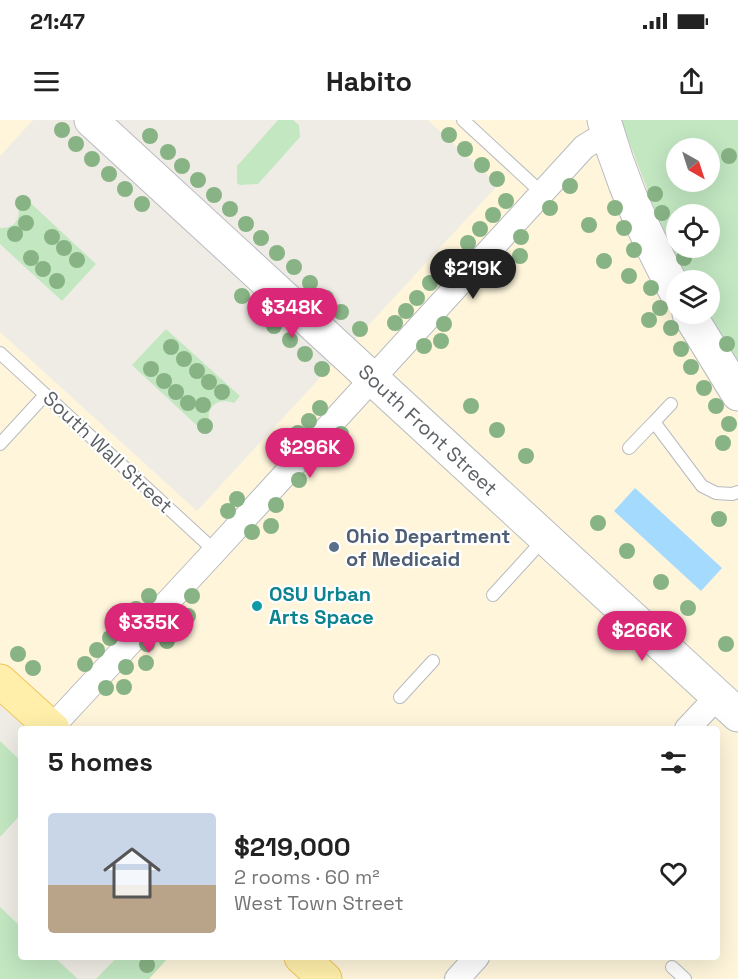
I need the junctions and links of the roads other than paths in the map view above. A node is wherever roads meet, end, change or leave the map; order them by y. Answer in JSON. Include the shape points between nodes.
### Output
{"nodes":[{"id":1,"x":91,"y":120,"type":"edge"},
{"id":2,"x":463,"y":120,"type":"edge"},
{"id":3,"x":606,"y":127,"type":"edge"},
{"id":4,"x":542,"y":193,"type":"junction"},
{"id":5,"x":666,"y":271,"type":"edge"},
{"id":6,"x":695,"y":324,"type":"edge"},
{"id":7,"x":0,"y":353,"type":"edge"},
{"id":8,"x":373,"y":378,"type":"junction"},
{"id":9,"x":45,"y":394,"type":"junction"},
{"id":10,"x":738,"y":394,"type":"edge"},
{"id":11,"x":671,"y":404,"type":"dead end"},
{"id":12,"x":654,"y":422,"type":"junction"},
{"id":13,"x":0,"y":444,"type":"edge"},
{"id":14,"x":629,"y":448,"type":"dead end"},
{"id":15,"x":738,"y":492,"type":"edge"},
{"id":16,"x":545,"y":538,"type":"junction"},
{"id":17,"x":215,"y":551,"type":"junction"},
{"id":18,"x":493,"y":595,"type":"dead end"},
{"id":19,"x":433,"y":661,"type":"dead end"},
{"id":20,"x":0,"y":681,"type":"edge"},
{"id":21,"x":400,"y":697,"type":"dead end"},
{"id":22,"x":728,"y":705,"type":"edge"},
{"id":23,"x":50,"y":726,"type":"edge"},
{"id":24,"x":54,"y":726,"type":"edge"},
{"id":25,"x":692,"y":726,"type":"edge"},
{"id":26,"x":304,"y":960,"type":"edge"},
{"id":27,"x":474,"y":960,"type":"edge"},
{"id":28,"x":672,"y":967,"type":"dead end"},
{"id":29,"x":325,"y":979,"type":"edge"},
{"id":30,"x":457,"y":979,"type":"edge"},
{"id":31,"x":685,"y":979,"type":"edge"}],
"edges":[{"from":1,"to":8,"type":"street","name":"South Front Street"},
{"from":2,"to":4,"type":"lane"},
{"from":3,"to":4,"type":"street"},
{"from":3,"to":5,"type":"street","via":[[642,222]]},
{"from":4,"to":8,"type":"street"},
{"from":6,"to":10,"type":"street"},
{"from":7,"to":9,"type":"lane","name":"South Wall Street"},
{"from":8,"to":16,"type":"street","name":"South Front Street"},
{"from":8,"to":17,"type":"street"},
{"from":9,"to":13,"type":"lane"},
{"from":9,"to":17,"type":"lane","name":"South Wall Street"},
{"from":11,"to":12,"type":"lane"},
{"from":12,"to":14,"type":"lane"},
{"from":12,"to":15,"type":"lane","via":[[702,486],[716,493]]},
{"from":16,"to":18,"type":"lane"},
{"from":16,"to":22,"type":"street","name":"South Front Street"},
{"from":17,"to":24,"type":"street"},
{"from":19,"to":21,"type":"lane"},
{"from":20,"to":23,"type":"main road"},
{"from":22,"to":25,"type":"street"},
{"from":26,"to":29,"type":"main road"},
{"from":27,"to":30,"type":"street"},
{"from":28,"to":31,"type":"lane"}]}
